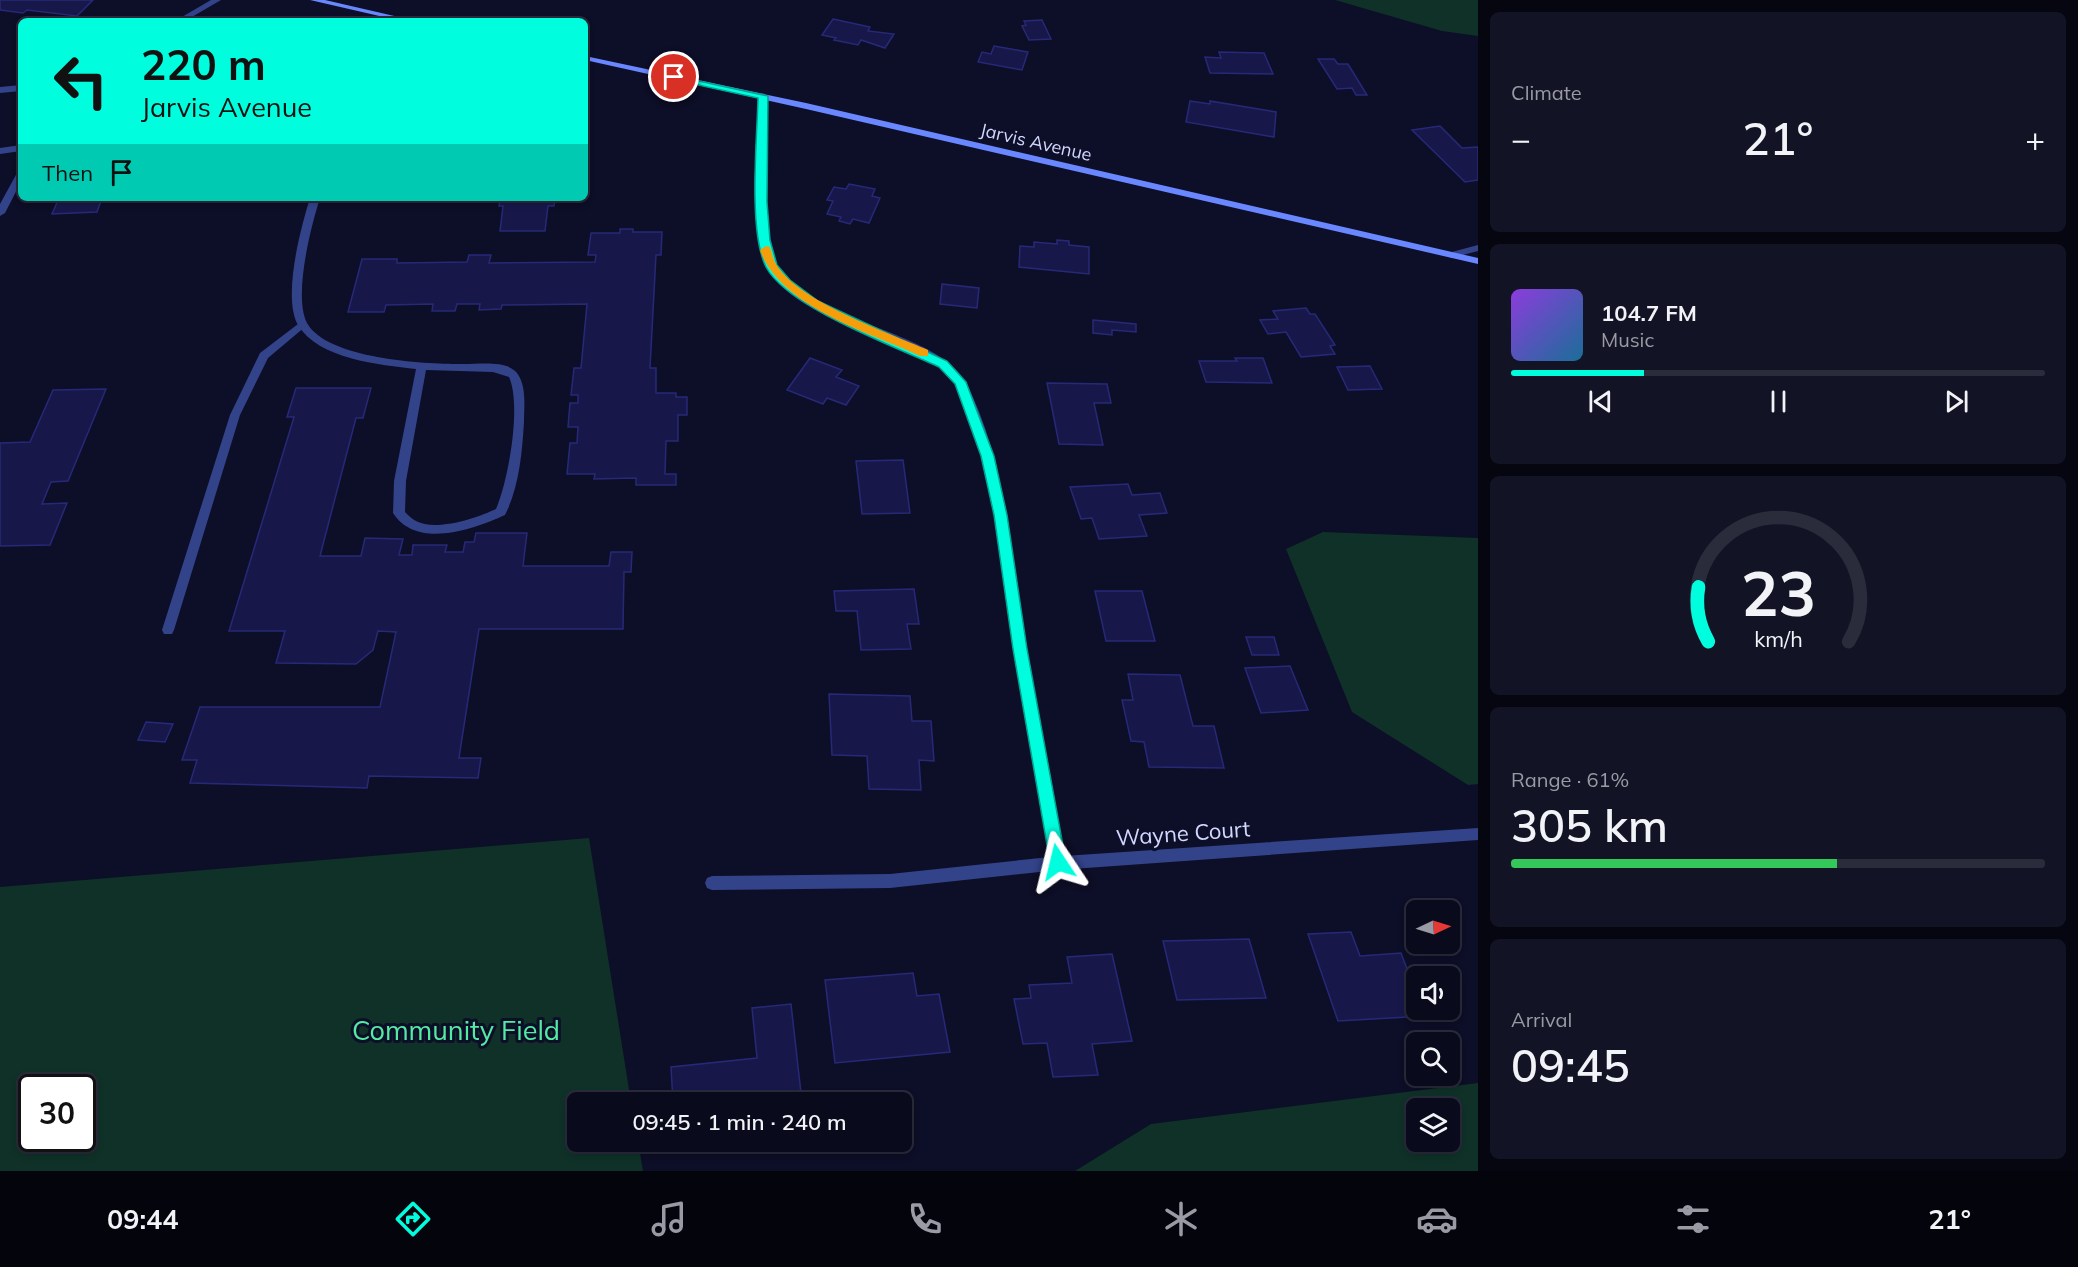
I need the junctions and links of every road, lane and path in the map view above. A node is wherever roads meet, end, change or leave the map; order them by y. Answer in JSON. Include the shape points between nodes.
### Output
{"nodes":[{"id":1,"x":217,"y":0,"type":"edge"},
{"id":2,"x":314,"y":0,"type":"edge"},
{"id":3,"x":184,"y":18,"type":"edge"},
{"id":4,"x":398,"y":18,"type":"edge"},
{"id":5,"x":588,"y":59,"type":"edge"},
{"id":6,"x":18,"y":88,"type":"edge"},
{"id":7,"x":0,"y":90,"type":"edge"},
{"id":8,"x":763,"y":96,"type":"junction"},
{"id":9,"x":18,"y":148,"type":"edge"},
{"id":10,"x":0,"y":151,"type":"edge"},
{"id":11,"x":18,"y":180,"type":"edge"},
{"id":12,"x":314,"y":201,"type":"edge"},
{"id":13,"x":0,"y":213,"type":"edge"},
{"id":14,"x":1478,"y":248,"type":"edge"},
{"id":15,"x":1451,"y":255,"type":"junction"},
{"id":16,"x":1478,"y":261,"type":"edge"},
{"id":17,"x":302,"y":324,"type":"junction"},
{"id":18,"x":421,"y":368,"type":"junction"},
{"id":19,"x":168,"y":630,"type":"dead end"},
{"id":20,"x":1478,"y":834,"type":"edge"},
{"id":21,"x":1058,"y":862,"type":"junction"},
{"id":22,"x":712,"y":883,"type":"dead end"}],
"edges":[{"from":1,"to":3,"type":"street"},
{"from":2,"to":4,"type":"street"},
{"from":5,"to":8,"type":"street","name":"Jarvis Avenue"},
{"from":6,"to":7,"type":"street"},
{"from":8,"to":15,"type":"street","name":"Jarvis Avenue"},
{"from":8,"to":21,"type":"street","via":[[762,202],[766,253],[771,266],[790,287],[814,303],[920,351],[952,371],[977,423],[1001,515]]},
{"from":9,"to":10,"type":"street"},
{"from":11,"to":13,"type":"street"},
{"from":12,"to":17,"type":"street","via":[[302,247]]},
{"from":14,"to":15,"type":"street"},
{"from":15,"to":16,"type":"street","name":"Jarvis Avenue"},
{"from":17,"to":18,"type":"street","via":[[315,338],[338,349],[374,361]]},
{"from":17,"to":19,"type":"street","via":[[264,356],[235,415]]},
{"from":18,"to":18,"type":"street","via":[[492,369],[511,373],[517,380],[518,422],[509,491],[501,513],[480,522],[437,528],[414,526],[399,513],[400,481]]},
{"from":20,"to":21,"type":"street","name":"Wayne Court"},
{"from":21,"to":22,"type":"street","name":"Wayne Court","via":[[890,881]]}]}
